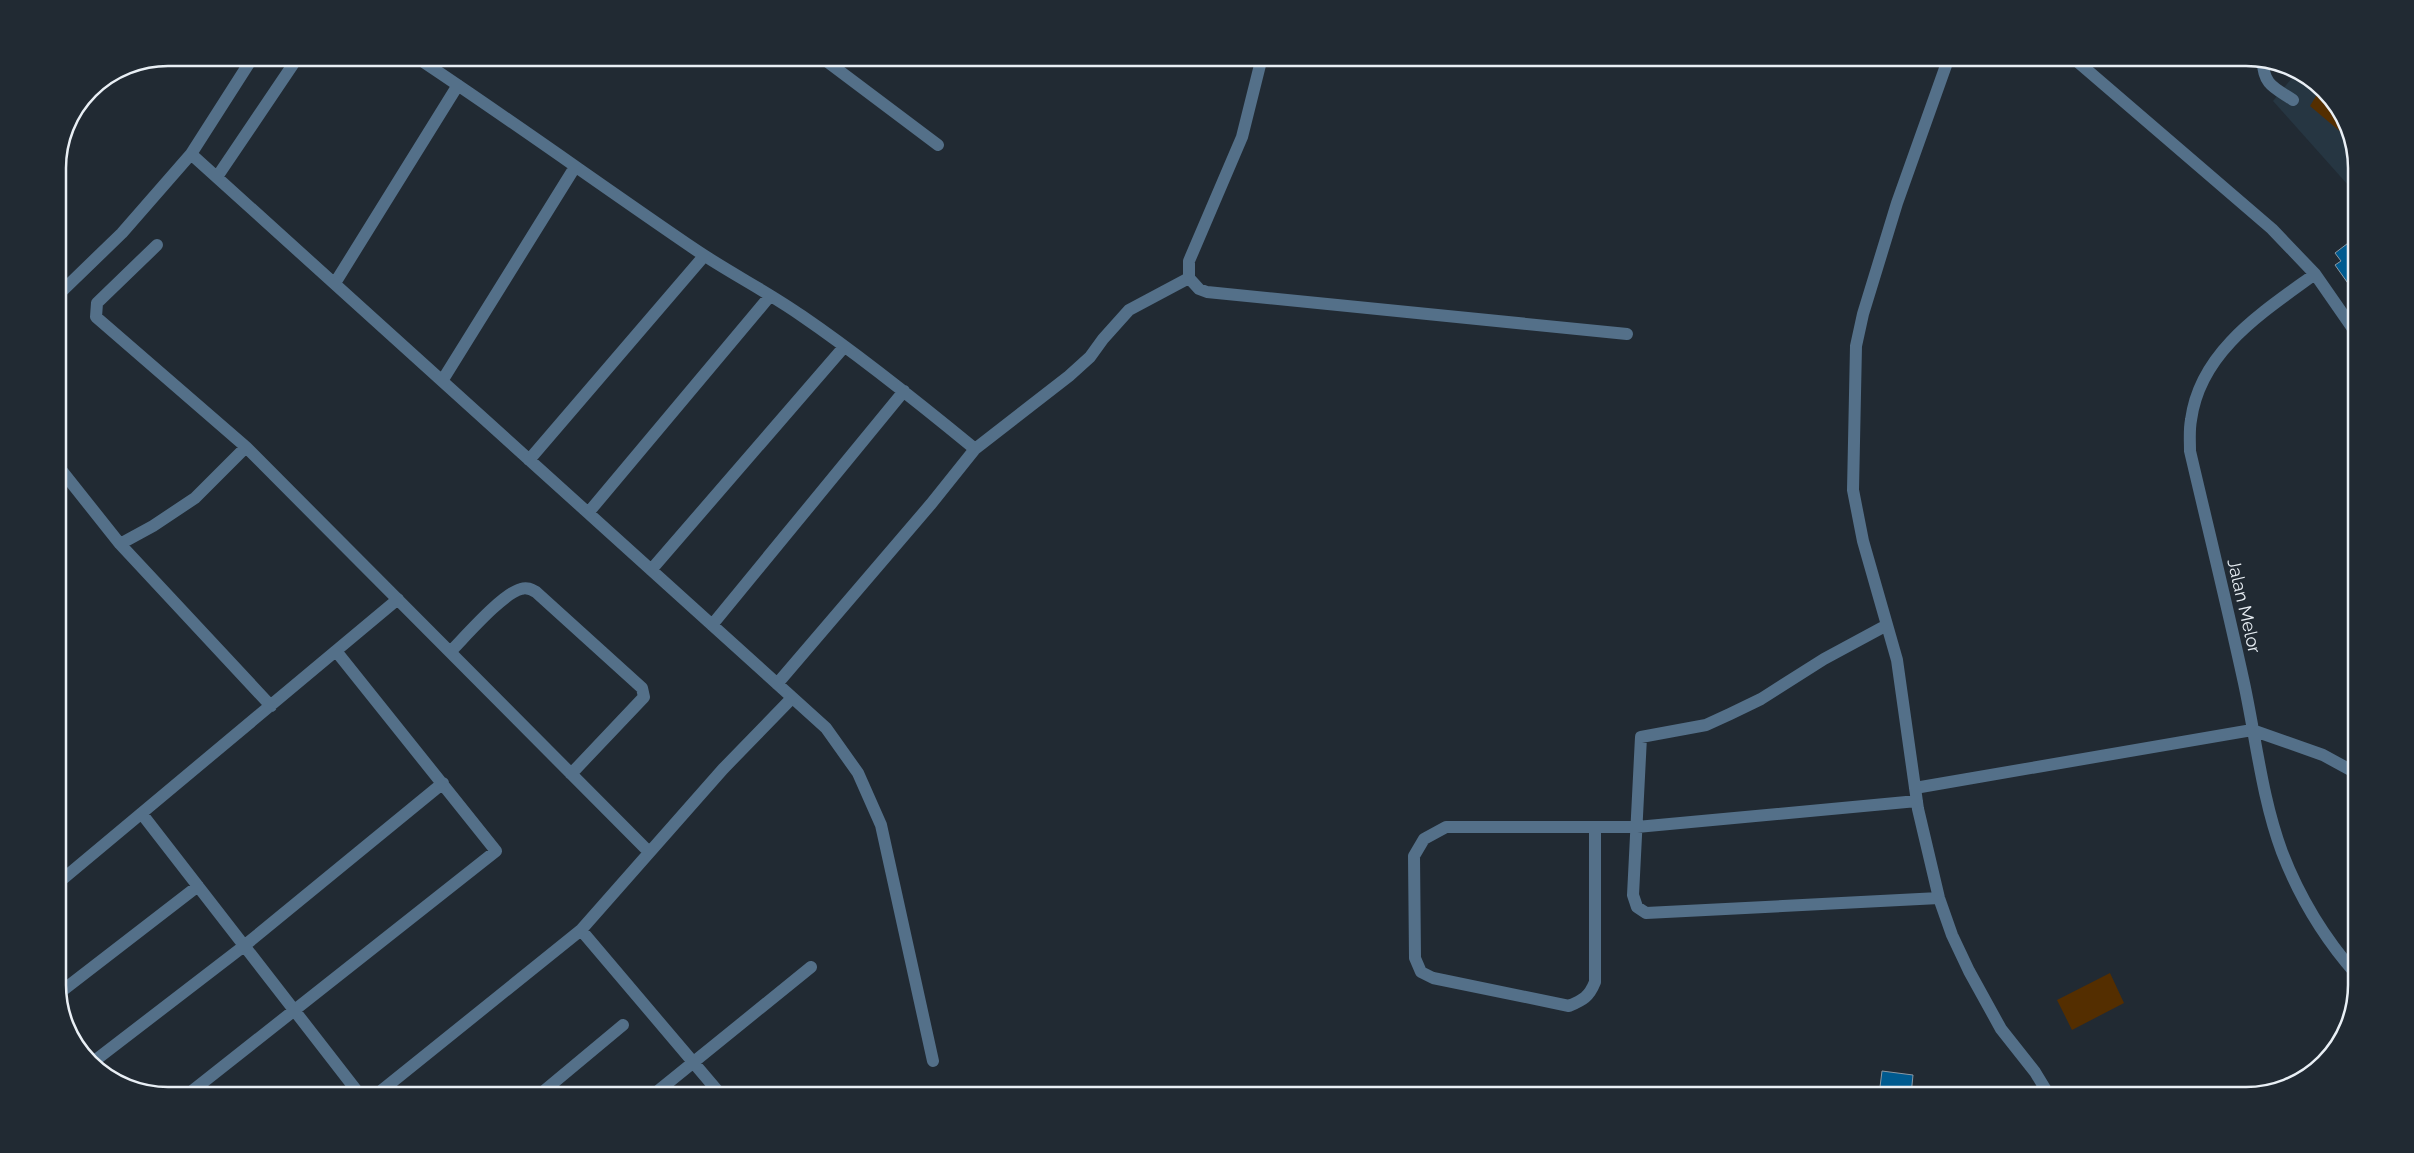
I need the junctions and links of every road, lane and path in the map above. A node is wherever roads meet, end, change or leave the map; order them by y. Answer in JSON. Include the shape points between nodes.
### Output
{"nodes":[{"id":1,"x":248,"y":66,"type":"edge"},
{"id":2,"x":293,"y":66,"type":"edge"},
{"id":3,"x":428,"y":66,"type":"edge"},
{"id":4,"x":832,"y":66,"type":"edge"},
{"id":5,"x":1260,"y":66,"type":"edge"},
{"id":6,"x":1946,"y":66,"type":"edge"},
{"id":7,"x":2081,"y":66,"type":"edge"},
{"id":8,"x":2263,"y":68,"type":"edge"},
{"id":9,"x":458,"y":85,"type":"junction"},
{"id":10,"x":2293,"y":100,"type":"dead end"},
{"id":11,"x":938,"y":145,"type":"dead end"},
{"id":12,"x":191,"y":154,"type":"junction"},
{"id":13,"x":575,"y":167,"type":"junction"},
{"id":14,"x":217,"y":177,"type":"junction"},
{"id":15,"x":157,"y":245,"type":"dead end"},
{"id":16,"x":704,"y":256,"type":"junction"},
{"id":17,"x":2315,"y":274,"type":"junction"},
{"id":18,"x":1189,"y":278,"type":"junction"},
{"id":19,"x":334,"y":284,"type":"junction"},
{"id":20,"x":66,"y":287,"type":"edge"},
{"id":21,"x":770,"y":296,"type":"junction"},
{"id":22,"x":2348,"y":321,"type":"edge"},
{"id":23,"x":1627,"y":334,"type":"dead end"},
{"id":24,"x":844,"y":347,"type":"junction"},
{"id":25,"x":442,"y":381,"type":"junction"},
{"id":26,"x":904,"y":391,"type":"junction"},
{"id":27,"x":246,"y":447,"type":"junction"},
{"id":28,"x":975,"y":449,"type":"junction"},
{"id":29,"x":529,"y":460,"type":"junction"},
{"id":30,"x":66,"y":476,"type":"edge"},
{"id":31,"x":588,"y":513,"type":"junction"},
{"id":32,"x":120,"y":544,"type":"junction"},
{"id":33,"x":651,"y":570,"type":"junction"},
{"id":34,"x":398,"y":599,"type":"junction"},
{"id":35,"x":712,"y":625,"type":"junction"},
{"id":36,"x":1887,"y":625,"type":"junction"},
{"id":37,"x":336,"y":652,"type":"junction"},
{"id":38,"x":450,"y":652,"type":"junction"},
{"id":39,"x":777,"y":684,"type":"junction"},
{"id":40,"x":792,"y":698,"type":"junction"},
{"id":41,"x":271,"y":706,"type":"junction"},
{"id":42,"x":2252,"y":730,"type":"junction"},
{"id":43,"x":2348,"y":768,"type":"edge"},
{"id":44,"x":571,"y":774,"type":"junction"},
{"id":45,"x":443,"y":783,"type":"junction"},
{"id":46,"x":1915,"y":788,"type":"junction"},
{"id":47,"x":1917,"y":801,"type":"junction"},
{"id":48,"x":142,"y":814,"type":"junction"},
{"id":49,"x":1595,"y":827,"type":"junction"},
{"id":50,"x":1637,"y":827,"type":"junction"},
{"id":51,"x":649,"y":852,"type":"junction"},
{"id":52,"x":66,"y":876,"type":"edge"},
{"id":53,"x":198,"y":886,"type":"junction"},
{"id":54,"x":1939,"y":898,"type":"junction"},
{"id":55,"x":581,"y":930,"type":"junction"},
{"id":56,"x":244,"y":946,"type":"junction"},
{"id":57,"x":2348,"y":965,"type":"edge"},
{"id":58,"x":811,"y":967,"type":"dead end"},
{"id":59,"x":66,"y":988,"type":"edge"},
{"id":60,"x":295,"y":1012,"type":"junction"},
{"id":61,"x":623,"y":1025,"type":"dead end"},
{"id":62,"x":98,"y":1058,"type":"edge"},
{"id":63,"x":933,"y":1061,"type":"dead end"},
{"id":64,"x":692,"y":1062,"type":"junction"},
{"id":65,"x":199,"y":1087,"type":"edge"},
{"id":66,"x":353,"y":1087,"type":"edge"},
{"id":67,"x":387,"y":1087,"type":"edge"},
{"id":68,"x":550,"y":1087,"type":"edge"},
{"id":69,"x":663,"y":1087,"type":"edge"},
{"id":70,"x":713,"y":1087,"type":"edge"},
{"id":71,"x":2044,"y":1087,"type":"edge"}],
"edges":[{"from":1,"to":12,"type":"street"},
{"from":2,"to":14,"type":"street"},
{"from":3,"to":9,"type":"street"},
{"from":4,"to":11,"type":"street"},
{"from":5,"to":18,"type":"street","via":[[1242,137],[1189,261]]},
{"from":6,"to":36,"type":"street","via":[[1897,203],[1862,314],[1856,346],[1853,490],[1863,541]]},
{"from":7,"to":17,"type":"street","via":[[2272,229]]},
{"from":8,"to":10,"type":"street","via":[[2263,76],[2270,85]]},
{"from":9,"to":13,"type":"street"},
{"from":9,"to":19,"type":"street"},
{"from":12,"to":14,"type":"street"},
{"from":12,"to":20,"type":"street","via":[[122,233]]},
{"from":13,"to":16,"type":"street"},
{"from":13,"to":25,"type":"street"},
{"from":14,"to":19,"type":"street"},
{"from":15,"to":27,"type":"street","via":[[97,303],[96,317]]},
{"from":16,"to":21,"type":"street"},
{"from":16,"to":29,"type":"street"},
{"from":17,"to":22,"type":"street"},
{"from":17,"to":42,"type":"street","name":"Jalan Melor","via":[[2251,321],[2221,351],[2198,390],[2190,420],[2190,451]]},
{"from":18,"to":23,"type":"street","via":[[1199,290],[1207,292]]},
{"from":18,"to":28,"type":"street","via":[[1129,310],[1090,357],[1069,376]]},
{"from":19,"to":25,"type":"street"},
{"from":21,"to":24,"type":"street"},
{"from":21,"to":31,"type":"street"},
{"from":24,"to":26,"type":"street"},
{"from":24,"to":33,"type":"street"},
{"from":25,"to":29,"type":"street"},
{"from":26,"to":28,"type":"street"},
{"from":26,"to":35,"type":"street"},
{"from":27,"to":32,"type":"street","via":[[195,498]]},
{"from":27,"to":34,"type":"street"},
{"from":28,"to":39,"type":"street"},
{"from":29,"to":31,"type":"street"},
{"from":30,"to":32,"type":"street"},
{"from":31,"to":33,"type":"street"},
{"from":32,"to":41,"type":"street"},
{"from":33,"to":35,"type":"street"},
{"from":34,"to":37,"type":"street"},
{"from":34,"to":38,"type":"street"},
{"from":35,"to":39,"type":"street"},
{"from":36,"to":46,"type":"street","via":[[1897,660]]},
{"from":36,"to":50,"type":"street","via":[[1730,714],[1706,724],[1641,736]]},
{"from":37,"to":41,"type":"street"},
{"from":37,"to":45,"type":"street"},
{"from":38,"to":44,"type":"street"},
{"from":38,"to":44,"type":"street","via":[[504,598],[522,588],[529,588],[642,688],[644,698]]},
{"from":39,"to":40,"type":"street"},
{"from":40,"to":51,"type":"street","via":[[722,769]]},
{"from":40,"to":63,"type":"street","via":[[826,728],[843,749],[874,806],[881,825]]},
{"from":41,"to":48,"type":"street"},
{"from":42,"to":43,"type":"street","via":[[2323,754]]},
{"from":42,"to":46,"type":"street"},
{"from":42,"to":57,"type":"street","name":"Jalan Melor","via":[[2282,850],[2294,882]]},
{"from":44,"to":51,"type":"street"},
{"from":45,"to":56,"type":"street"},
{"from":45,"to":60,"type":"street","via":[[496,851]]},
{"from":46,"to":47,"type":"street"},
{"from":47,"to":50,"type":"street"},
{"from":47,"to":54,"type":"street"},
{"from":48,"to":52,"type":"street"},
{"from":48,"to":53,"type":"street"},
{"from":49,"to":49,"type":"street","via":[[1446,827],[1424,839],[1414,856],[1415,958],[1421,972],[1433,978],[1568,1006],[1584,1000],[1595,982]]},
{"from":49,"to":50,"type":"street"},
{"from":50,"to":54,"type":"street","via":[[1633,895],[1637,907],[1646,913]]},
{"from":51,"to":55,"type":"street"},
{"from":53,"to":56,"type":"street"},
{"from":53,"to":59,"type":"street"},
{"from":54,"to":71,"type":"street","via":[[1952,935],[2001,1030]]},
{"from":55,"to":64,"type":"street"},
{"from":55,"to":67,"type":"street"},
{"from":56,"to":60,"type":"street"},
{"from":56,"to":62,"type":"street"},
{"from":58,"to":64,"type":"street"},
{"from":60,"to":65,"type":"street"},
{"from":60,"to":66,"type":"street"},
{"from":61,"to":68,"type":"street"},
{"from":64,"to":69,"type":"street"},
{"from":64,"to":70,"type":"street"}]}
